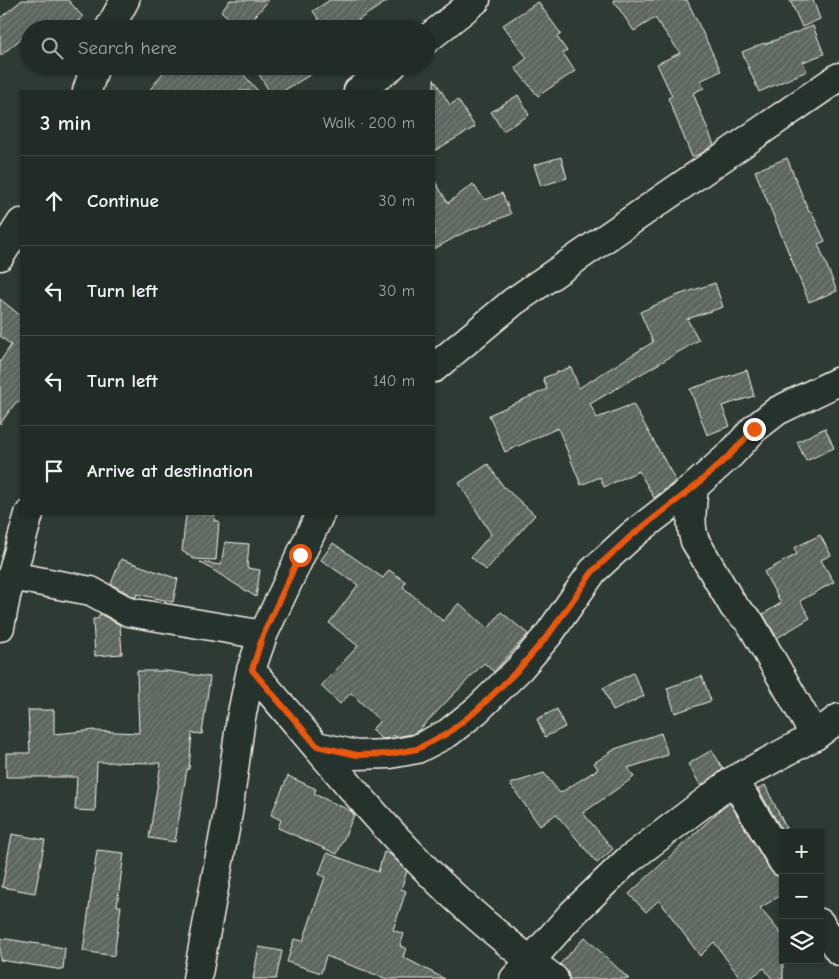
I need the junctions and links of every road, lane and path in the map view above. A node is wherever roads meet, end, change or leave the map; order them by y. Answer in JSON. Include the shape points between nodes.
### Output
{"nodes":[{"id":1,"x":125,"y":0,"type":"edge"},
{"id":2,"x":476,"y":0,"type":"edge"},
{"id":3,"x":114,"y":20,"type":"edge"},
{"id":4,"x":435,"y":33,"type":"edge"},
{"id":5,"x":93,"y":75,"type":"edge"},
{"id":6,"x":380,"y":75,"type":"edge"},
{"id":7,"x":839,"y":77,"type":"edge"},
{"id":8,"x":87,"y":90,"type":"edge"},
{"id":9,"x":359,"y":90,"type":"edge"},
{"id":10,"x":20,"y":225,"type":"edge"},
{"id":11,"x":0,"y":256,"type":"edge"},
{"id":12,"x":435,"y":367,"type":"edge"},
{"id":13,"x":839,"y":381,"type":"edge"},
{"id":14,"x":694,"y":487,"type":"junction"},
{"id":15,"x":29,"y":515,"type":"edge"},
{"id":16,"x":320,"y":515,"type":"edge"},
{"id":17,"x":6,"y":588,"type":"edge"},
{"id":18,"x":0,"y":627,"type":"edge"},
{"id":19,"x":263,"y":635,"type":"junction"},
{"id":20,"x":252,"y":670,"type":"junction"},
{"id":21,"x":839,"y":718,"type":"edge"},
{"id":22,"x":815,"y":736,"type":"junction"},
{"id":23,"x":317,"y":746,"type":"junction"},
{"id":24,"x":734,"y":780,"type":"junction"},
{"id":25,"x":779,"y":855,"type":"edge"},
{"id":26,"x":824,"y":929,"type":"edge"},
{"id":27,"x":839,"y":951,"type":"edge"},
{"id":28,"x":522,"y":970,"type":"edge"},
{"id":29,"x":197,"y":979,"type":"edge"},
{"id":30,"x":554,"y":979,"type":"edge"}],
"edges":[{"from":1,"to":3,"type":"street"},
{"from":2,"to":4,"type":"street"},
{"from":5,"to":8,"type":"street"},
{"from":6,"to":9,"type":"street"},
{"from":7,"to":12,"type":"street","via":[[513,302]]},
{"from":10,"to":11,"type":"street"},
{"from":13,"to":14,"type":"street","via":[[777,411]]},
{"from":14,"to":22,"type":"street","via":[[691,520],[695,542],[734,607],[750,622]]},
{"from":14,"to":23,"type":"street","via":[[631,536],[593,571],[549,634],[520,668],[448,733],[417,749],[390,754],[357,755]]},
{"from":15,"to":17,"type":"street"},
{"from":16,"to":19,"type":"street"},
{"from":17,"to":18,"type":"street"},
{"from":17,"to":19,"type":"street","via":[[92,591],[129,612]]},
{"from":19,"to":20,"type":"street"},
{"from":20,"to":23,"type":"street"},
{"from":20,"to":29,"type":"street"},
{"from":21,"to":22,"type":"street"},
{"from":22,"to":24,"type":"street"},
{"from":23,"to":28,"type":"street","via":[[359,798],[422,866],[472,912]]},
{"from":24,"to":25,"type":"street"},
{"from":24,"to":28,"type":"street","via":[[627,861],[572,914]]},
{"from":26,"to":27,"type":"street"},
{"from":28,"to":30,"type":"street"}]}
